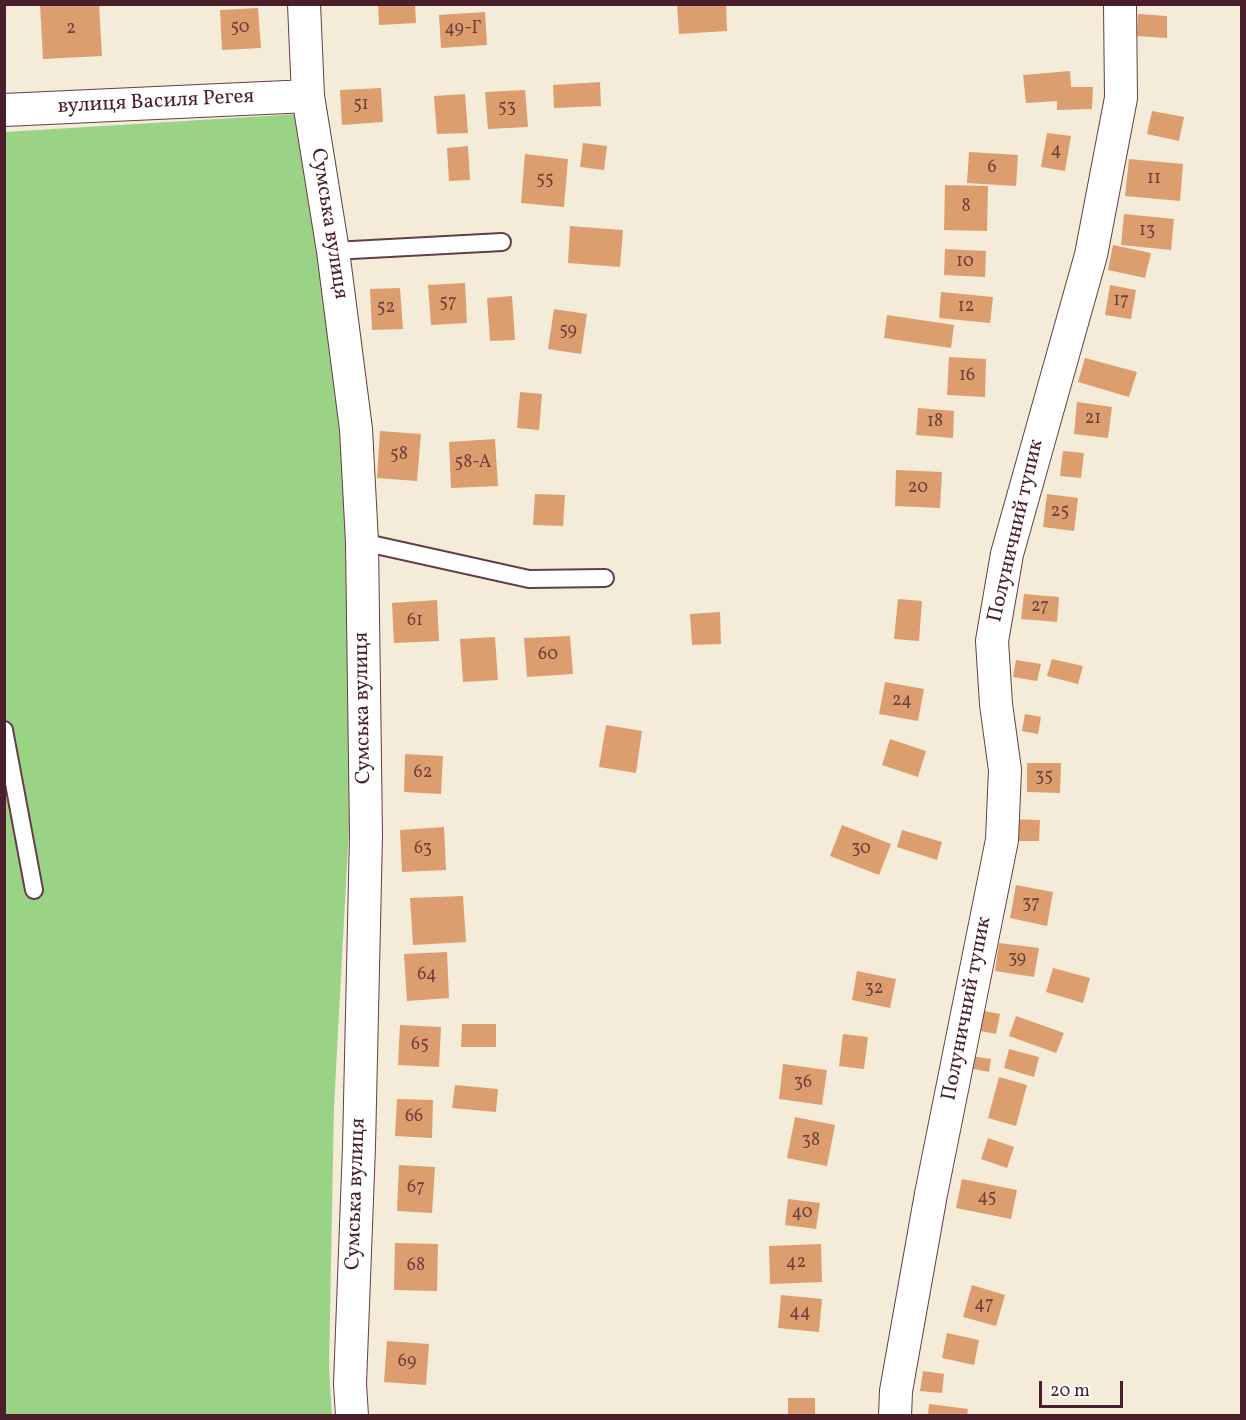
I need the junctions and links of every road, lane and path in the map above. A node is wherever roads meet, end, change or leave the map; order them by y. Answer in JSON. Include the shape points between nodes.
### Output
{"nodes":[{"id":1,"x":304,"y":4,"type":"edge"},
{"id":2,"x":1120,"y":4,"type":"edge"},
{"id":3,"x":308,"y":96,"type":"junction"},
{"id":4,"x":4,"y":110,"type":"edge"},
{"id":5,"x":502,"y":242,"type":"dead end"},
{"id":6,"x":333,"y":251,"type":"junction"},
{"id":7,"x":362,"y":542,"type":"junction"},
{"id":8,"x":605,"y":578,"type":"dead end"},
{"id":9,"x":4,"y":730,"type":"edge"},
{"id":10,"x":34,"y":890,"type":"dead end"},
{"id":11,"x":352,"y":1416,"type":"edge"},
{"id":12,"x":895,"y":1416,"type":"edge"}],
"edges":[{"from":1,"to":3,"type":"street","name":"Сумська вулиця"},
{"from":2,"to":12,"type":"street","name":"Полуничний тупик","via":[[1121,98],[1091,255],[1007,554],[992,641],[1005,770],[1002,840],[931,1194],[896,1391]]},
{"from":3,"to":4,"type":"street","name":"вулиця Василя Регея"},
{"from":3,"to":6,"type":"street","name":"Сумська вулиця"},
{"from":5,"to":6,"type":"lane"},
{"from":6,"to":7,"type":"street","name":"Сумська вулиця","via":[[356,429]]},
{"from":7,"to":8,"type":"lane","via":[[530,579]]},
{"from":7,"to":11,"type":"street","name":"Сумська вулиця","via":[[366,835]]},
{"from":9,"to":10,"type":"lane"}]}
